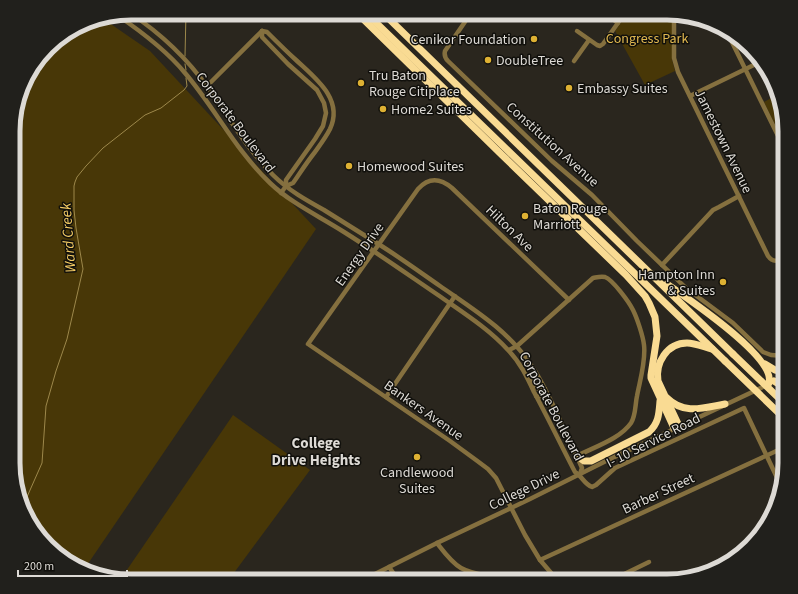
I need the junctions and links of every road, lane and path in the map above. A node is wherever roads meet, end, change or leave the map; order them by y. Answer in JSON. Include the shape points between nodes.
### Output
{"nodes":[{"id":1,"x":124,"y":20,"type":"edge"},
{"id":2,"x":139,"y":20,"type":"edge"},
{"id":3,"x":364,"y":20,"type":"edge"},
{"id":4,"x":373,"y":20,"type":"edge"},
{"id":5,"x":390,"y":20,"type":"edge"},
{"id":6,"x":466,"y":20,"type":"edge"},
{"id":7,"x":614,"y":20,"type":"edge"},
{"id":8,"x":620,"y":20,"type":"edge"},
{"id":9,"x":674,"y":20,"type":"edge"},
{"id":10,"x":618,"y":23,"type":"junction"},
{"id":11,"x":262,"y":31,"type":"junction"},
{"id":12,"x":577,"y":31,"type":"dead end"},
{"id":13,"x":589,"y":40,"type":"junction"},
{"id":14,"x":731,"y":41,"type":"edge"},
{"id":15,"x":294,"y":58,"type":"junction"},
{"id":16,"x":574,"y":61,"type":"dead end"},
{"id":17,"x":288,"y":64,"type":"junction"},
{"id":18,"x":756,"y":64,"type":"edge"},
{"id":19,"x":745,"y":69,"type":"junction"},
{"id":20,"x":207,"y":86,"type":"junction"},
{"id":21,"x":324,"y":88,"type":"junction"},
{"id":22,"x":318,"y":92,"type":"junction"},
{"id":23,"x":690,"y":96,"type":"junction"},
{"id":24,"x":325,"y":119,"type":"junction"},
{"id":25,"x":333,"y":119,"type":"junction"},
{"id":26,"x":778,"y":136,"type":"edge"},
{"id":27,"x":307,"y":150,"type":"junction"},
{"id":28,"x":313,"y":155,"type":"junction"},
{"id":29,"x":432,"y":181,"type":"joint"},
{"id":30,"x":286,"y":186,"type":"junction"},
{"id":31,"x":281,"y":193,"type":"junction"},
{"id":32,"x":739,"y":196,"type":"junction"},
{"id":33,"x":379,"y":244,"type":"junction"},
{"id":34,"x":374,"y":251,"type":"junction"},
{"id":35,"x":778,"y":260,"type":"edge"},
{"id":36,"x":662,"y":265,"type":"junction"},
{"id":37,"x":647,"y":270,"type":"junction"},
{"id":38,"x":424,"y":275,"type":"junction"},
{"id":39,"x":412,"y":278,"type":"junction"},
{"id":40,"x":455,"y":296,"type":"junction"},
{"id":41,"x":569,"y":300,"type":"junction"},
{"id":42,"x":450,"y":304,"type":"junction"},
{"id":43,"x":496,"y":337,"type":"junction"},
{"id":44,"x":508,"y":337,"type":"junction"},
{"id":45,"x":308,"y":344,"type":"joint"},
{"id":46,"x":517,"y":346,"type":"junction"},
{"id":47,"x":712,"y":349,"type":"junction"},
{"id":48,"x":509,"y":350,"type":"junction"},
{"id":49,"x":778,"y":354,"type":"edge"},
{"id":50,"x":760,"y":360,"type":"junction"},
{"id":51,"x":778,"y":370,"type":"edge"},
{"id":52,"x":527,"y":378,"type":"junction"},
{"id":53,"x":778,"y":379,"type":"edge"},
{"id":54,"x":772,"y":382,"type":"junction"},
{"id":55,"x":778,"y":384,"type":"edge"},
{"id":56,"x":544,"y":389,"type":"junction"},
{"id":57,"x":536,"y":396,"type":"junction"},
{"id":58,"x":662,"y":396,"type":"junction"},
{"id":59,"x":386,"y":397,"type":"junction"},
{"id":60,"x":778,"y":397,"type":"edge"},
{"id":61,"x":550,"y":401,"type":"junction"},
{"id":62,"x":725,"y":404,"type":"junction"},
{"id":63,"x":778,"y":412,"type":"edge"},
{"id":64,"x":676,"y":427,"type":"junction"},
{"id":65,"x":564,"y":428,"type":"junction"},
{"id":66,"x":553,"y":429,"type":"junction"},
{"id":67,"x":778,"y":450,"type":"edge"},
{"id":68,"x":766,"y":455,"type":"junction"},
{"id":69,"x":577,"y":456,"type":"junction"},
{"id":70,"x":580,"y":474,"type":"junction"},
{"id":71,"x":777,"y":478,"type":"edge"},
{"id":72,"x":511,"y":508,"type":"junction"},
{"id":73,"x":437,"y":543,"type":"junction"},
{"id":74,"x":540,"y":560,"type":"junction"},
{"id":75,"x":649,"y":562,"type":"dead end"},
{"id":76,"x":389,"y":567,"type":"junction"},
{"id":77,"x":375,"y":574,"type":"edge"},
{"id":78,"x":394,"y":574,"type":"edge"},
{"id":79,"x":479,"y":574,"type":"edge"},
{"id":80,"x":551,"y":574,"type":"edge"},
{"id":81,"x":624,"y":574,"type":"edge"}],
"edges":[{"from":1,"to":31,"type":"street","name":"Corporate Boulevard","via":[[171,57],[185,72],[253,165]]},
{"from":2,"to":20,"type":"street","name":"Corporate Boulevard","via":[[170,44]]},
{"from":3,"to":58,"type":"highway","via":[[645,296],[656,324],[657,341],[652,382]]},
{"from":4,"to":47,"type":"highway"},
{"from":5,"to":37,"type":"highway"},
{"from":6,"to":36,"type":"street","name":"Constitution Avenue","via":[[446,47],[445,58],[552,161],[596,199]]},
{"from":7,"to":10,"type":"street"},
{"from":8,"to":10,"type":"street"},
{"from":9,"to":23,"type":"street","name":"Jamestown Avenue","via":[[674,61]]},
{"from":10,"to":13,"type":"street","via":[[602,45],[598,46]]},
{"from":11,"to":15,"type":"street","via":[[267,32]]},
{"from":11,"to":17,"type":"street","via":[[262,37]]},
{"from":11,"to":20,"type":"street"},
{"from":12,"to":13,"type":"street"},
{"from":13,"to":16,"type":"street"},
{"from":14,"to":19,"type":"street"},
{"from":15,"to":17,"type":"street"},
{"from":15,"to":21,"type":"street"},
{"from":17,"to":22,"type":"street"},
{"from":18,"to":19,"type":"street"},
{"from":19,"to":23,"type":"street"},
{"from":19,"to":26,"type":"street"},
{"from":20,"to":30,"type":"street","name":"Corporate Boulevard","via":[[260,161]]},
{"from":21,"to":22,"type":"street"},
{"from":21,"to":25,"type":"street","via":[[332,100]]},
{"from":22,"to":24,"type":"street","via":[[324,103]]},
{"from":23,"to":32,"type":"street","name":"Jamestown Avenue"},
{"from":24,"to":25,"type":"street"},
{"from":24,"to":27,"type":"street"},
{"from":25,"to":28,"type":"street","via":[[330,129]]},
{"from":27,"to":28,"type":"street"},
{"from":27,"to":30,"type":"street","via":[[286,180]]},
{"from":28,"to":30,"type":"street","via":[[293,183]]},
{"from":29,"to":33,"type":"street","name":"Energy Drive","via":[[418,189]]},
{"from":29,"to":41,"type":"street","name":"Hilton Ave","via":[[442,181],[452,188]]},
{"from":30,"to":31,"type":"street"},
{"from":30,"to":33,"type":"street","name":"Corporate Boulevard","via":[[306,201]]},
{"from":31,"to":34,"type":"street","name":"Corporate Boulevard"},
{"from":32,"to":35,"type":"street","name":"Jamestown Avenue","via":[[769,258]]},
{"from":32,"to":36,"type":"street","via":[[713,211]]},
{"from":33,"to":34,"type":"street","name":"Energy Drive"},
{"from":33,"to":38,"type":"street","name":"Corporate Boulevard"},
{"from":34,"to":39,"type":"street","name":"Corporate Boulevard"},
{"from":34,"to":45,"type":"street","name":"Energy Drive"},
{"from":36,"to":49,"type":"street","name":"Constitution Avenue","via":[[686,288],[733,323],[763,352],[769,355]]},
{"from":37,"to":50,"type":"highway","via":[[726,327]]},
{"from":37,"to":60,"type":"highway","bridge":true},
{"from":38,"to":39,"type":"street","via":[[422,278]]},
{"from":38,"to":40,"type":"street","name":"Corporate Boulevard"},
{"from":39,"to":42,"type":"street","name":"Corporate Boulevard"},
{"from":40,"to":42,"type":"street"},
{"from":40,"to":44,"type":"street","name":"Corporate Boulevard","via":[[491,321]]},
{"from":41,"to":46,"type":"street"},
{"from":41,"to":69,"type":"street","via":[[593,278],[607,278],[633,310],[644,345],[644,359],[632,422],[617,436]]},
{"from":42,"to":43,"type":"street","name":"Corporate Boulevard"},
{"from":42,"to":59,"type":"street"},
{"from":43,"to":44,"type":"street"},
{"from":43,"to":48,"type":"street","name":"Corporate Boulevard"},
{"from":44,"to":46,"type":"street","name":"Corporate Boulevard"},
{"from":45,"to":59,"type":"street","name":"Bankers Avenue"},
{"from":46,"to":48,"type":"street"},
{"from":46,"to":56,"type":"street","name":"Corporate Boulevard"},
{"from":47,"to":58,"type":"highway","via":[[686,343],[668,351],[661,359],[658,370]]},
{"from":47,"to":63,"type":"highway","bridge":true},
{"from":48,"to":52,"type":"street","name":"Corporate Boulevard"},
{"from":50,"to":51,"type":"highway"},
{"from":50,"to":54,"type":"highway"},
{"from":52,"to":56,"type":"street","via":[[538,389]]},
{"from":52,"to":57,"type":"street","name":"Corporate Boulevard"},
{"from":53,"to":54,"type":"street","name":"College Drive"},
{"from":54,"to":55,"type":"highway"},
{"from":54,"to":62,"type":"street","name":"College Drive"},
{"from":56,"to":61,"type":"street","name":"Corporate Boulevard"},
{"from":57,"to":61,"type":"street"},
{"from":57,"to":66,"type":"street","name":"Corporate Boulevard"},
{"from":58,"to":62,"type":"highway","via":[[688,409]]},
{"from":58,"to":64,"type":"highway"},
{"from":58,"to":69,"type":"highway","via":[[659,416],[649,432],[591,461],[584,461]]},
{"from":59,"to":72,"type":"street","name":"Bankers Avenue","via":[[488,469],[496,478]]},
{"from":61,"to":65,"type":"street","name":"Corporate Boulevard"},
{"from":62,"to":64,"type":"street","name":"College Drive"},
{"from":64,"to":70,"type":"street","name":"College Drive"},
{"from":65,"to":66,"type":"street"},
{"from":65,"to":69,"type":"street","name":"Corporate Boulevard"},
{"from":66,"to":70,"type":"street","name":"Corporate Boulevard","via":[[575,472]]},
{"from":67,"to":68,"type":"street","name":"Barber Street"},
{"from":68,"to":70,"type":"street","name":"I- 10 Service Road","via":[[744,408],[615,468],[592,487],[587,485]]},
{"from":68,"to":71,"type":"street"},
{"from":68,"to":74,"type":"street","name":"Barber Street"},
{"from":69,"to":70,"type":"street","name":"Corporate Boulevard","via":[[582,468]]},
{"from":70,"to":72,"type":"street","name":"College Drive"},
{"from":72,"to":73,"type":"street","name":"College Drive"},
{"from":72,"to":74,"type":"street","name":"Bankers Avenue"},
{"from":73,"to":76,"type":"street","name":"College Drive"},
{"from":73,"to":79,"type":"street","via":[[461,568]]},
{"from":74,"to":80,"type":"street","name":"Bankers Avenue"},
{"from":75,"to":81,"type":"street"},
{"from":76,"to":77,"type":"street","name":"College Drive"},
{"from":76,"to":78,"type":"street"}]}
